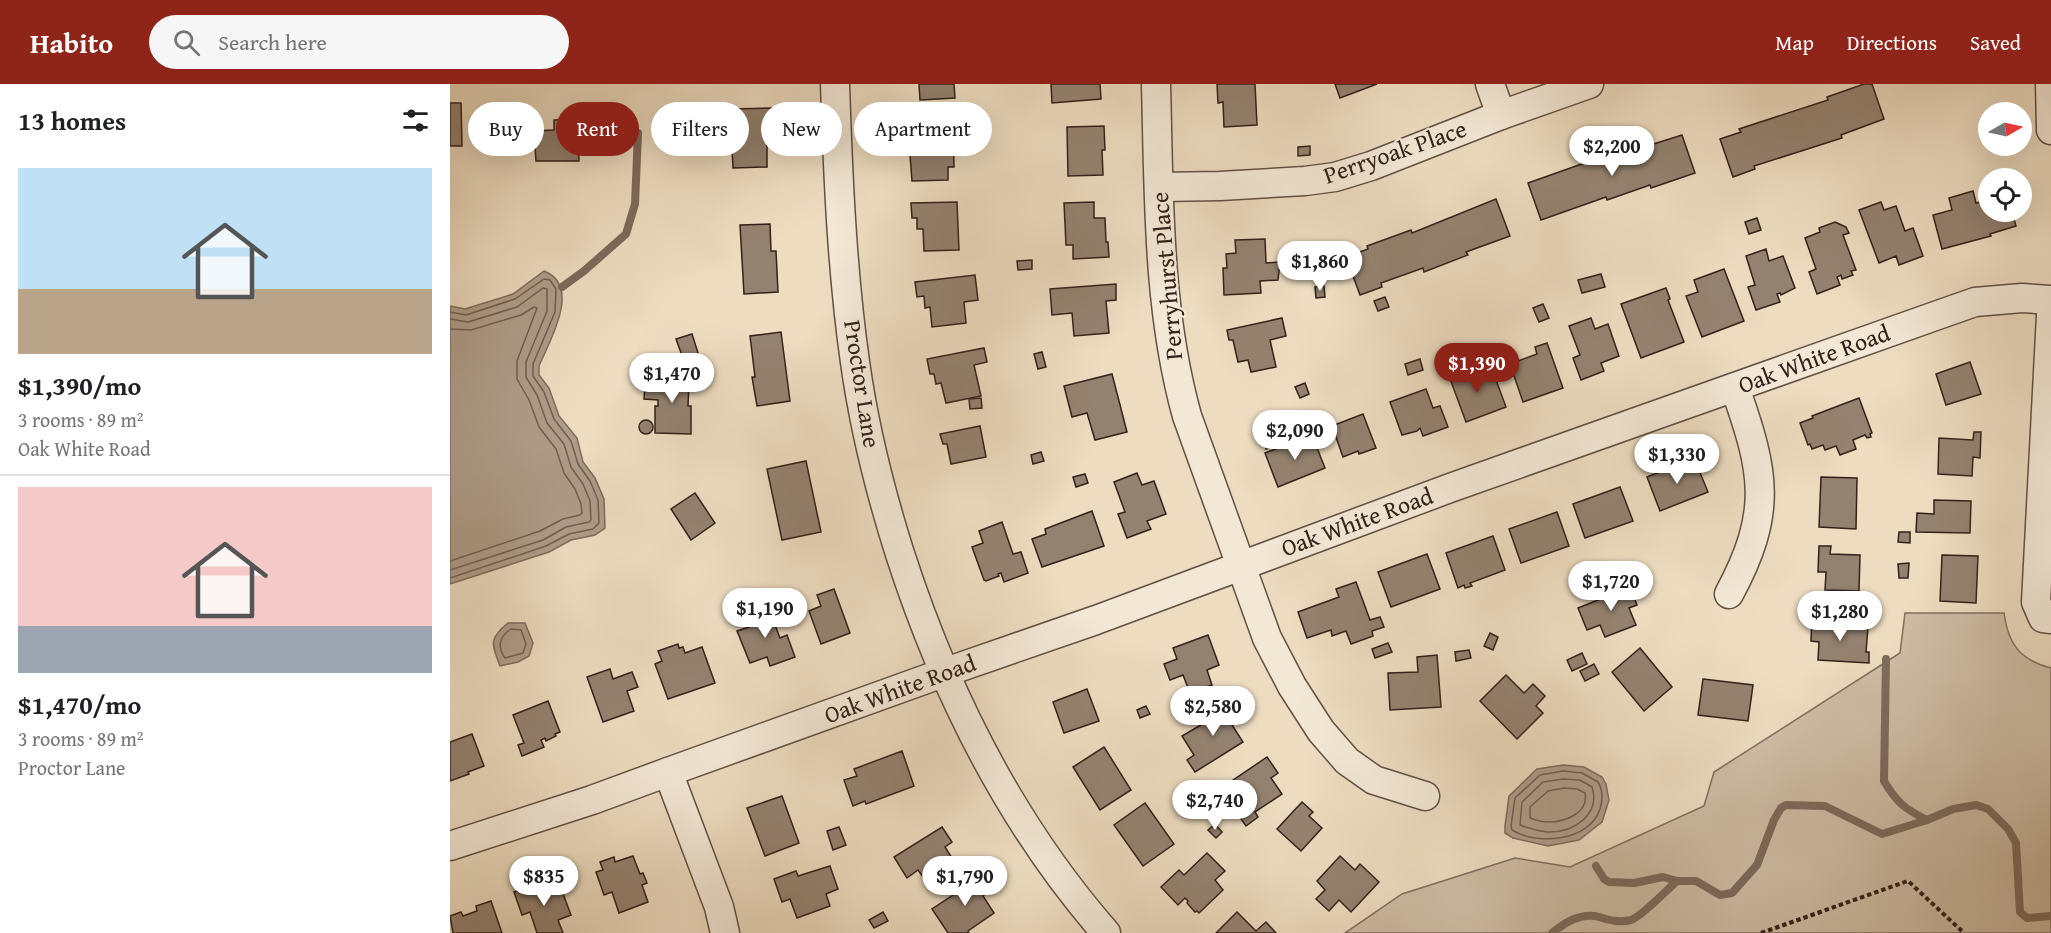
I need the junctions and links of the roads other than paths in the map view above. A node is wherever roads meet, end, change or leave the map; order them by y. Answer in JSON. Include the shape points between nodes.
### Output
{"nodes":[{"id":1,"x":835,"y":84,"type":"edge"},
{"id":2,"x":1156,"y":84,"type":"edge"},
{"id":3,"x":1490,"y":84,"type":"edge"},
{"id":4,"x":1589,"y":84,"type":"edge"},
{"id":5,"x":2050,"y":84,"type":"edge"},
{"id":6,"x":1501,"y":115,"type":"junction"},
{"id":7,"x":2051,"y":130,"type":"edge"},
{"id":8,"x":1159,"y":187,"type":"junction"},
{"id":9,"x":2051,"y":300,"type":"edge"},
{"id":10,"x":2051,"y":315,"type":"edge"},
{"id":11,"x":1735,"y":388,"type":"junction"},
{"id":12,"x":1242,"y":565,"type":"junction"},
{"id":13,"x":1729,"y":594,"type":"dead end"},
{"id":14,"x":2047,"y":618,"type":"edge"},
{"id":15,"x":943,"y":673,"type":"junction"},
{"id":16,"x":668,"y":772,"type":"junction"},
{"id":17,"x":1425,"y":796,"type":"dead end"},
{"id":18,"x":450,"y":846,"type":"edge"},
{"id":19,"x":725,"y":933,"type":"edge"},
{"id":20,"x":1106,"y":933,"type":"edge"}],
"edges":[{"from":1,"to":15,"type":"street","name":"Proctor Lane","via":[[845,268],[855,363],[870,447],[917,608]]},
{"from":2,"to":8,"type":"street","name":"Perryhurst Place"},
{"from":3,"to":6,"type":"street"},
{"from":4,"to":6,"type":"street","name":"Perryoak Place"},
{"from":5,"to":7,"type":"street"},
{"from":6,"to":8,"type":"street","name":"Perryoak Place","via":[[1335,177]]},
{"from":8,"to":12,"type":"street","name":"Perryhurst Place","via":[[1170,346],[1187,416]]},
{"from":9,"to":11,"type":"street","name":"Oak White Road","via":[[1975,302]]},
{"from":10,"to":14,"type":"street","via":[[2036,602]]},
{"from":11,"to":12,"type":"street","name":"Oak White Road"},
{"from":11,"to":13,"type":"street","via":[[1758,464],[1761,504],[1745,564]]},
{"from":12,"to":15,"type":"street","name":"Oak White Road"},
{"from":12,"to":17,"type":"street","name":"Perryhurst Place","via":[[1267,638],[1321,731],[1347,762],[1374,780]]},
{"from":15,"to":16,"type":"street","name":"Oak White Road"},
{"from":15,"to":20,"type":"street","name":"Proctor Lane","via":[[1015,811],[1052,866]]},
{"from":16,"to":18,"type":"street","name":"Oak White Road"},
{"from":16,"to":19,"type":"street","via":[[719,907]]}]}
